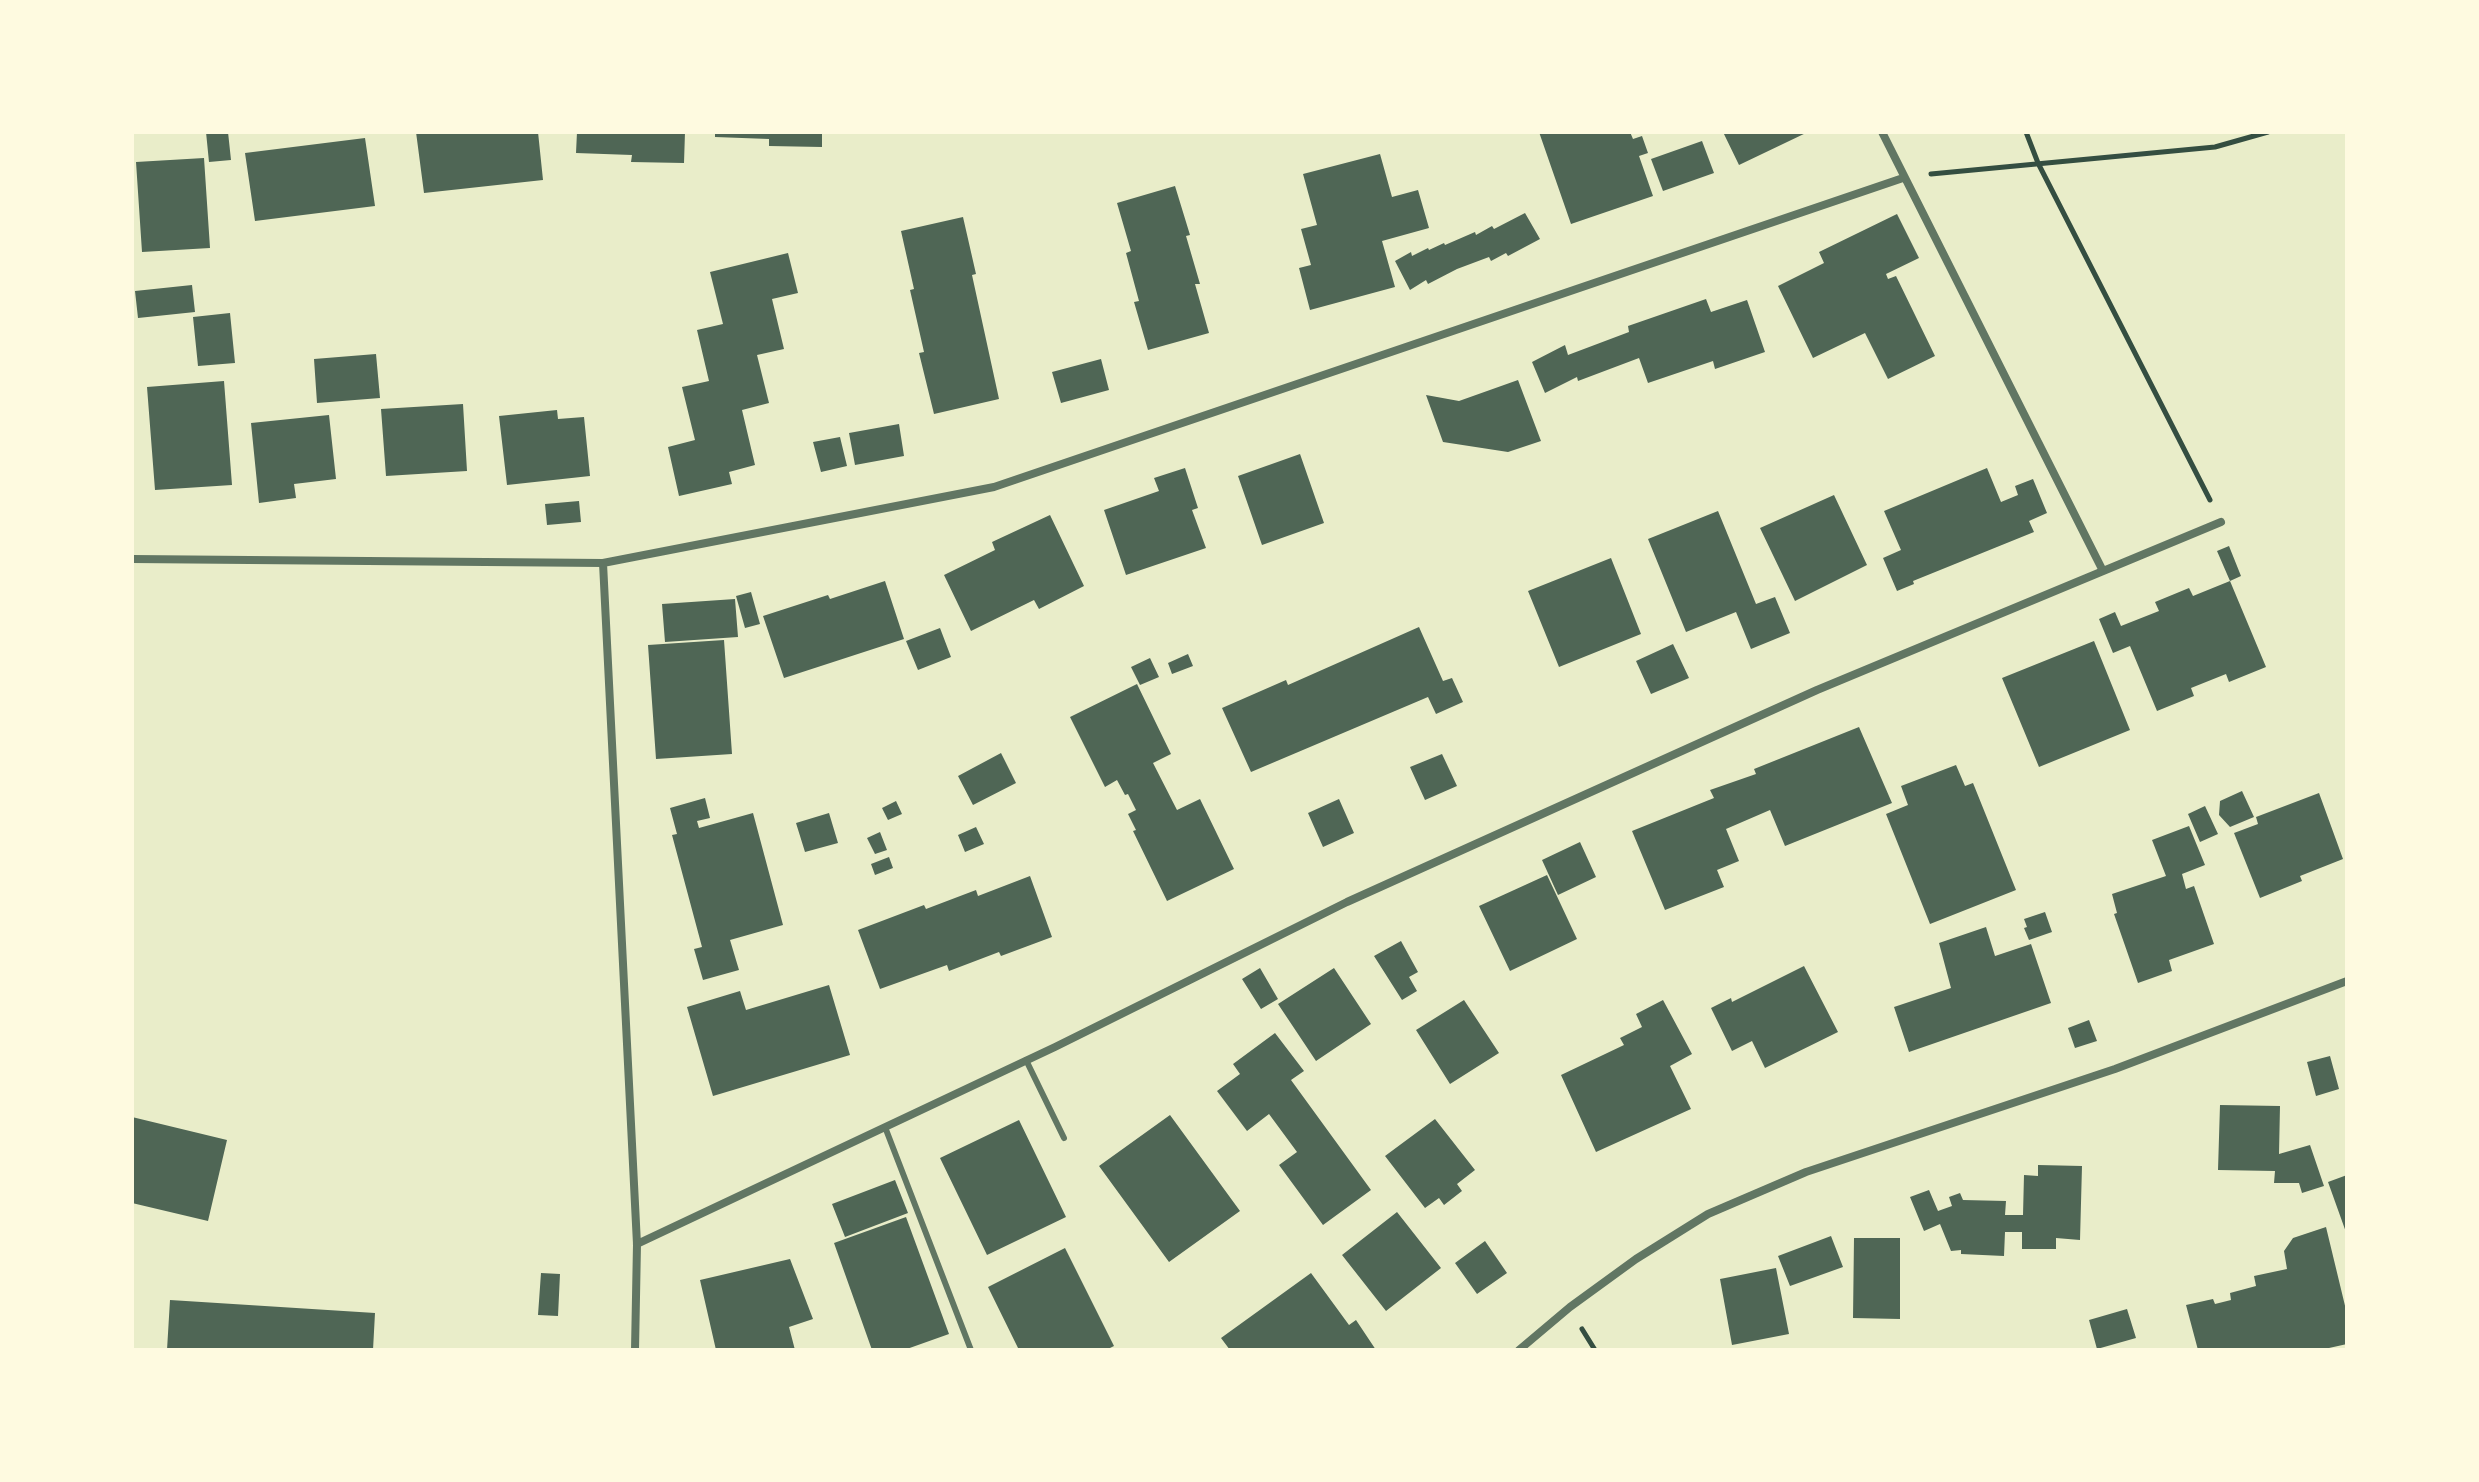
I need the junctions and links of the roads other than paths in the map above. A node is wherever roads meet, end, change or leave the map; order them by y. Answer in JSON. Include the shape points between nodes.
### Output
{"nodes":[{"id":1,"x":1882,"y":132,"type":"edge"},
{"id":2,"x":1903,"y":178,"type":"junction"},
{"id":3,"x":2221,"y":522,"type":"road end"},
{"id":4,"x":132,"y":559,"type":"edge"},
{"id":5,"x":603,"y":563,"type":"junction"},
{"id":6,"x":2103,"y":571,"type":"junction"},
{"id":7,"x":2347,"y":981,"type":"edge"},
{"id":8,"x":1026,"y":1060,"type":"junction"},
{"id":9,"x":885,"y":1127,"type":"junction"},
{"id":10,"x":1064,"y":1138,"type":"dead end"},
{"id":11,"x":637,"y":1244,"type":"junction"},
{"id":12,"x":635,"y":1350,"type":"edge"},
{"id":13,"x":971,"y":1350,"type":"edge"},
{"id":14,"x":1519,"y":1350,"type":"edge"}],
"edges":[{"from":1,"to":2,"type":"street"},
{"from":2,"to":5,"type":"street","via":[[994,487]]},
{"from":2,"to":6,"type":"street"},
{"from":3,"to":6,"type":"street"},
{"from":4,"to":5,"type":"street"},
{"from":5,"to":11,"type":"street"},
{"from":6,"to":8,"type":"street","via":[[1817,690],[1347,902]]},
{"from":7,"to":14,"type":"street","via":[[2115,1069],[1806,1172],[1708,1214],[1592,1291]]},
{"from":8,"to":9,"type":"street"},
{"from":8,"to":10,"type":"lane"},
{"from":9,"to":11,"type":"street"},
{"from":9,"to":13,"type":"lane"},
{"from":11,"to":12,"type":"street"}]}
